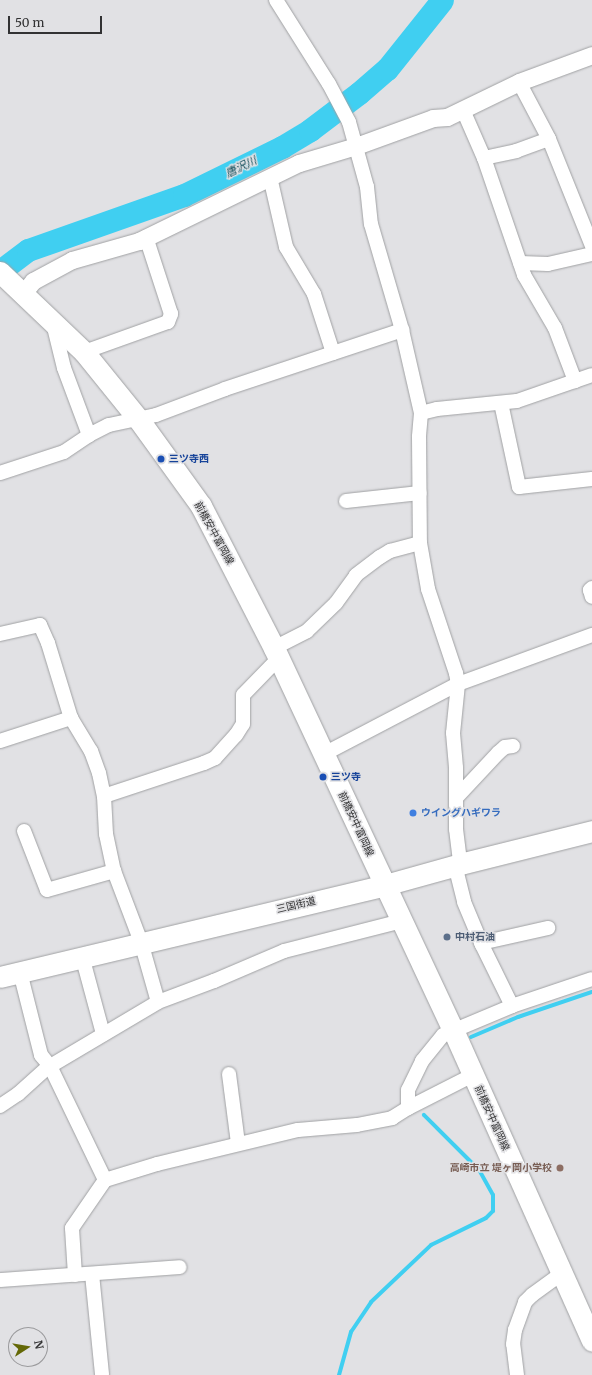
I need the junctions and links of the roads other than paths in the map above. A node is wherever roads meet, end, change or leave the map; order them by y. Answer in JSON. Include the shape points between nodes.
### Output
{"nodes":[{"id":1,"x":276,"y":0,"type":"edge"},
{"id":2,"x":592,"y":55,"type":"edge"},
{"id":3,"x":519,"y":82,"type":"junction"},
{"id":4,"x":463,"y":110,"type":"junction"},
{"id":5,"x":549,"y":139,"type":"junction"},
{"id":6,"x":356,"y":146,"type":"junction"},
{"id":7,"x":484,"y":158,"type":"junction"},
{"id":8,"x":270,"y":177,"type":"junction"},
{"id":9,"x":146,"y":237,"type":"junction"},
{"id":10,"x":592,"y":246,"type":"edge"},
{"id":11,"x":592,"y":254,"type":"edge"},
{"id":12,"x":520,"y":263,"type":"junction"},
{"id":13,"x":0,"y":272,"type":"edge"},
{"id":14,"x":22,"y":295,"type":"junction"},
{"id":15,"x":52,"y":321,"type":"junction"},
{"id":16,"x":402,"y":330,"type":"junction"},
{"id":17,"x":84,"y":352,"type":"junction"},
{"id":18,"x":333,"y":353,"type":"junction"},
{"id":19,"x":592,"y":375,"type":"edge"},
{"id":20,"x":574,"y":381,"type":"junction"},
{"id":21,"x":501,"y":403,"type":"junction"},
{"id":22,"x":421,"y":413,"type":"junction"},
{"id":23,"x":140,"y":420,"type":"junction"},
{"id":24,"x":88,"y":435,"type":"junction"},
{"id":25,"x":0,"y":473,"type":"edge"},
{"id":26,"x":592,"y":479,"type":"edge"},
{"id":27,"x":420,"y":493,"type":"junction"},
{"id":28,"x":346,"y":501,"type":"dead end"},
{"id":29,"x":420,"y":543,"type":"junction"},
{"id":30,"x":592,"y":588,"type":"edge"},
{"id":31,"x":592,"y":597,"type":"edge"},
{"id":32,"x":0,"y":634,"type":"edge"},
{"id":33,"x":592,"y":635,"type":"edge"},
{"id":34,"x":277,"y":653,"type":"junction"},
{"id":35,"x":458,"y":684,"type":"junction"},
{"id":36,"x":70,"y":718,"type":"junction"},
{"id":37,"x":0,"y":741,"type":"edge"},
{"id":38,"x":513,"y":746,"type":"dead end"},
{"id":39,"x":324,"y":754,"type":"junction"},
{"id":40,"x":104,"y":796,"type":"junction"},
{"id":41,"x":456,"y":798,"type":"junction"},
{"id":42,"x":24,"y":831,"type":"dead end"},
{"id":43,"x":592,"y":831,"type":"edge"},
{"id":44,"x":457,"y":864,"type":"junction"},
{"id":45,"x":114,"y":871,"type":"junction"},
{"id":46,"x":385,"y":885,"type":"junction"},
{"id":47,"x":402,"y":921,"type":"junction"},
{"id":48,"x":548,"y":928,"type":"dead end"},
{"id":49,"x":142,"y":942,"type":"junction"},
{"id":50,"x":481,"y":943,"type":"junction"},
{"id":51,"x":82,"y":956,"type":"junction"},
{"id":52,"x":20,"y":972,"type":"junction"},
{"id":53,"x":0,"y":977,"type":"edge"},
{"id":54,"x":592,"y":979,"type":"edge"},
{"id":55,"x":158,"y":1002,"type":"junction"},
{"id":56,"x":512,"y":1006,"type":"junction"},
{"id":57,"x":454,"y":1032,"type":"junction"},
{"id":58,"x":103,"y":1034,"type":"junction"},
{"id":59,"x":50,"y":1066,"type":"junction"},
{"id":60,"x":229,"y":1074,"type":"dead end"},
{"id":61,"x":473,"y":1075,"type":"junction"},
{"id":62,"x":0,"y":1106,"type":"edge"},
{"id":63,"x":408,"y":1108,"type":"junction"},
{"id":64,"x":238,"y":1143,"type":"junction"},
{"id":65,"x":105,"y":1180,"type":"junction"},
{"id":66,"x":180,"y":1267,"type":"dead end"},
{"id":67,"x":562,"y":1273,"type":"junction"},
{"id":68,"x":92,"y":1274,"type":"junction"},
{"id":69,"x":75,"y":1275,"type":"junction"},
{"id":70,"x":0,"y":1280,"type":"edge"},
{"id":71,"x":592,"y":1340,"type":"edge"},
{"id":72,"x":102,"y":1375,"type":"edge"},
{"id":73,"x":516,"y":1375,"type":"edge"}],
"edges":[{"from":1,"to":6,"type":"street","via":[[344,110]]},
{"from":2,"to":3,"type":"street"},
{"from":3,"to":4,"type":"street"},
{"from":3,"to":5,"type":"street"},
{"from":4,"to":6,"type":"street"},
{"from":4,"to":7,"type":"street"},
{"from":5,"to":7,"type":"street","via":[[516,151]]},
{"from":5,"to":10,"type":"street"},
{"from":6,"to":8,"type":"street","via":[[299,163]]},
{"from":6,"to":16,"type":"street","via":[[367,187],[371,224]]},
{"from":7,"to":12,"type":"street"},
{"from":8,"to":9,"type":"street"},
{"from":8,"to":18,"type":"street","via":[[286,247],[314,294]]},
{"from":9,"to":14,"type":"street","via":[[127,245],[72,260],[33,281]]},
{"from":9,"to":17,"type":"street","via":[[171,314],[168,322]]},
{"from":11,"to":12,"type":"street","via":[[548,264]]},
{"from":12,"to":20,"type":"street","via":[[524,275],[555,328]]},
{"from":13,"to":14,"type":"main road","name":"前橋安中富岡線"},
{"from":14,"to":15,"type":"main road","name":"前橋安中富岡線"},
{"from":15,"to":17,"type":"main road","name":"前橋安中富岡線"},
{"from":15,"to":24,"type":"street","via":[[64,368]]},
{"from":16,"to":18,"type":"street"},
{"from":16,"to":22,"type":"street"},
{"from":17,"to":23,"type":"main road","name":"前橋安中富岡線"},
{"from":18,"to":23,"type":"street"},
{"from":19,"to":20,"type":"street"},
{"from":20,"to":21,"type":"street","via":[[517,401]]},
{"from":21,"to":22,"type":"street"},
{"from":21,"to":26,"type":"street","via":[[519,487]]},
{"from":22,"to":27,"type":"street"},
{"from":23,"to":24,"type":"street","via":[[109,426]]},
{"from":23,"to":34,"type":"main road","name":"前橋安中富岡線","via":[[201,506]]},
{"from":24,"to":25,"type":"street","via":[[64,452]]},
{"from":27,"to":28,"type":"street"},
{"from":27,"to":29,"type":"street"},
{"from":29,"to":34,"type":"street","via":[[390,551],[356,575],[336,603],[307,631]]},
{"from":29,"to":35,"type":"street","via":[[428,590]]},
{"from":30,"to":31,"type":"street"},
{"from":32,"to":36,"type":"street","via":[[40,625]]},
{"from":33,"to":35,"type":"street"},
{"from":34,"to":39,"type":"main road","name":"前橋安中富岡線"},
{"from":34,"to":40,"type":"street","via":[[243,695],[243,724],[215,758],[204,764]]},
{"from":35,"to":39,"type":"street"},
{"from":35,"to":41,"type":"street","via":[[453,733]]},
{"from":36,"to":37,"type":"street"},
{"from":36,"to":40,"type":"street","via":[[91,751]]},
{"from":38,"to":41,"type":"street","via":[[505,747],[498,753]]},
{"from":39,"to":46,"type":"main road","name":"前橋安中富岡線"},
{"from":40,"to":45,"type":"street","via":[[106,834]]},
{"from":41,"to":44,"type":"street"},
{"from":42,"to":45,"type":"street","via":[[47,890]]},
{"from":43,"to":44,"type":"main road","name":"三国街道"},
{"from":44,"to":46,"type":"main road","name":"三国街道"},
{"from":44,"to":50,"type":"street","via":[[464,902]]},
{"from":45,"to":49,"type":"street"},
{"from":46,"to":47,"type":"main road","name":"前橋安中富岡線"},
{"from":46,"to":49,"type":"main road","name":"三国街道"},
{"from":47,"to":55,"type":"street","via":[[284,952]]},
{"from":47,"to":57,"type":"main road","name":"前橋安中富岡線"},
{"from":48,"to":50,"type":"street"},
{"from":49,"to":51,"type":"main road","name":"三国街道"},
{"from":49,"to":55,"type":"street"},
{"from":50,"to":56,"type":"street"},
{"from":51,"to":52,"type":"main road","name":"三国街道"},
{"from":51,"to":58,"type":"street"},
{"from":52,"to":53,"type":"main road","name":"三国街道"},
{"from":52,"to":59,"type":"street","via":[[41,1055]]},
{"from":54,"to":56,"type":"street"},
{"from":55,"to":58,"type":"street"},
{"from":56,"to":57,"type":"street"},
{"from":57,"to":61,"type":"main road","name":"前橋安中富岡線"},
{"from":57,"to":63,"type":"street","via":[[443,1035],[422,1061],[408,1090]]},
{"from":58,"to":59,"type":"street"},
{"from":59,"to":62,"type":"street"},
{"from":59,"to":65,"type":"street"},
{"from":60,"to":64,"type":"street"},
{"from":61,"to":63,"type":"street"},
{"from":61,"to":67,"type":"main road","name":"前橋安中富岡線"},
{"from":63,"to":64,"type":"street","via":[[392,1118],[358,1125],[298,1130]]},
{"from":64,"to":65,"type":"street"},
{"from":65,"to":69,"type":"street","via":[[72,1228]]},
{"from":66,"to":68,"type":"street"},
{"from":67,"to":71,"type":"main road","name":"前橋安中富岡線"},
{"from":67,"to":73,"type":"street","via":[[526,1302],[517,1324],[513,1344]]},
{"from":68,"to":69,"type":"street"},
{"from":68,"to":72,"type":"street"},
{"from":69,"to":70,"type":"street"}]}
